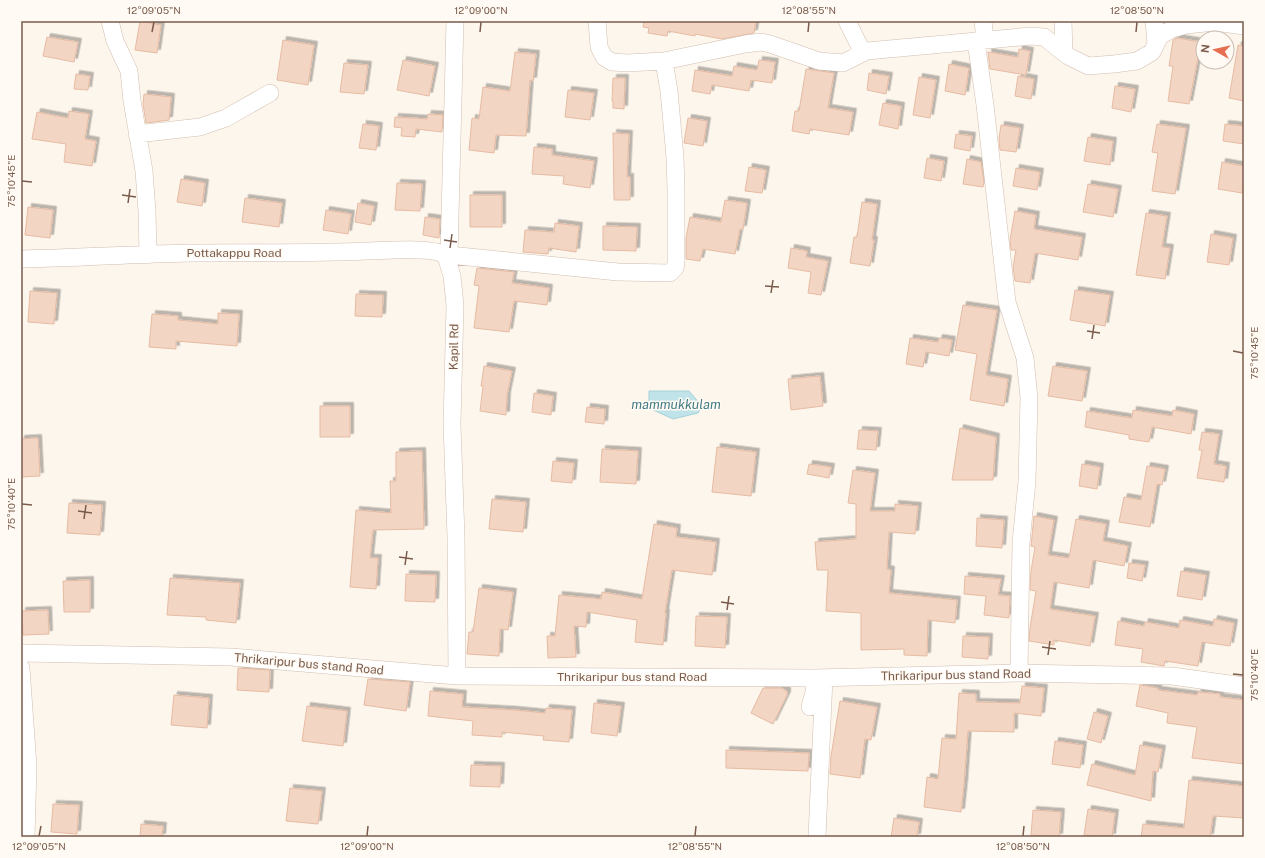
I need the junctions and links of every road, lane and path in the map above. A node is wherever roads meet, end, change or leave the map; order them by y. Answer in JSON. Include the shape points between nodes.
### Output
{"nodes":[{"id":1,"x":110,"y":21,"type":"edge"},
{"id":2,"x":455,"y":21,"type":"edge"},
{"id":3,"x":597,"y":21,"type":"edge"},
{"id":4,"x":847,"y":21,"type":"edge"},
{"id":5,"x":983,"y":21,"type":"edge"},
{"id":6,"x":1063,"y":21,"type":"edge"},
{"id":7,"x":1154,"y":21,"type":"edge"},
{"id":8,"x":1244,"y":26,"type":"edge"},
{"id":9,"x":981,"y":40,"type":"junction"},
{"id":10,"x":1156,"y":44,"type":"junction"},
{"id":11,"x":863,"y":53,"type":"junction"},
{"id":12,"x":1064,"y":53,"type":"junction"},
{"id":13,"x":664,"y":61,"type":"junction"},
{"id":14,"x":270,"y":93,"type":"dead end"},
{"id":15,"x":137,"y":134,"type":"junction"},
{"id":16,"x":148,"y":255,"type":"junction"},
{"id":17,"x":448,"y":255,"type":"junction"},
{"id":18,"x":21,"y":259,"type":"edge"},
{"id":19,"x":21,"y":653,"type":"edge"},
{"id":20,"x":21,"y":668,"type":"edge"},
{"id":21,"x":1019,"y":673,"type":"junction"},
{"id":22,"x":457,"y":676,"type":"junction"},
{"id":23,"x":820,"y":678,"type":"junction"},
{"id":24,"x":1244,"y":686,"type":"edge"},
{"id":25,"x":810,"y":707,"type":"dead end"},
{"id":26,"x":26,"y":837,"type":"edge"},
{"id":27,"x":817,"y":837,"type":"edge"}],
"edges":[{"from":1,"to":15,"type":"street","via":[[115,41],[129,71]]},
{"from":2,"to":17,"type":"street","name":"Kapil Rd"},
{"from":3,"to":13,"type":"street","via":[[599,47],[604,57],[612,62]]},
{"from":4,"to":11,"type":"street"},
{"from":5,"to":9,"type":"street"},
{"from":6,"to":12,"type":"street"},
{"from":7,"to":10,"type":"street"},
{"from":8,"to":10,"type":"street","via":[[1215,22],[1186,25],[1160,36]]},
{"from":9,"to":11,"type":"street"},
{"from":9,"to":12,"type":"street","via":[[1044,37]]},
{"from":9,"to":21,"type":"street","via":[[985,105],[1007,302],[1025,358],[1029,398],[1027,481],[1021,543]]},
{"from":10,"to":12,"type":"street","via":[[1152,52],[1138,60],[1114,64],[1088,66]]},
{"from":11,"to":13,"type":"street","via":[[843,63],[818,61],[761,42]]},
{"from":13,"to":17,"type":"street","name":"Pottakappu Road","via":[[669,91],[676,191],[676,263],[670,273],[618,272]]},
{"from":14,"to":15,"type":"street","via":[[226,118],[200,127]]},
{"from":15,"to":16,"type":"street","via":[[144,171]]},
{"from":16,"to":17,"type":"street","name":"Pottakappu Road","via":[[313,254],[395,250],[435,251]]},
{"from":16,"to":18,"type":"street","name":"Pottakappu Road"},
{"from":17,"to":22,"type":"street","name":"Kapil Rd","via":[[455,305],[452,424]]},
{"from":19,"to":22,"type":"street","name":"Thrikaripur bus stand Road","via":[[231,657]]},
{"from":20,"to":26,"type":"street","via":[[28,766]]},
{"from":21,"to":23,"type":"street","name":"Thrikaripur bus stand Road"},
{"from":21,"to":24,"type":"street","name":"Thrikaripur bus stand Road","via":[[1172,676]]},
{"from":22,"to":23,"type":"street","name":"Thrikaripur bus stand Road"},
{"from":23,"to":25,"type":"street"},
{"from":23,"to":27,"type":"street"}]}
